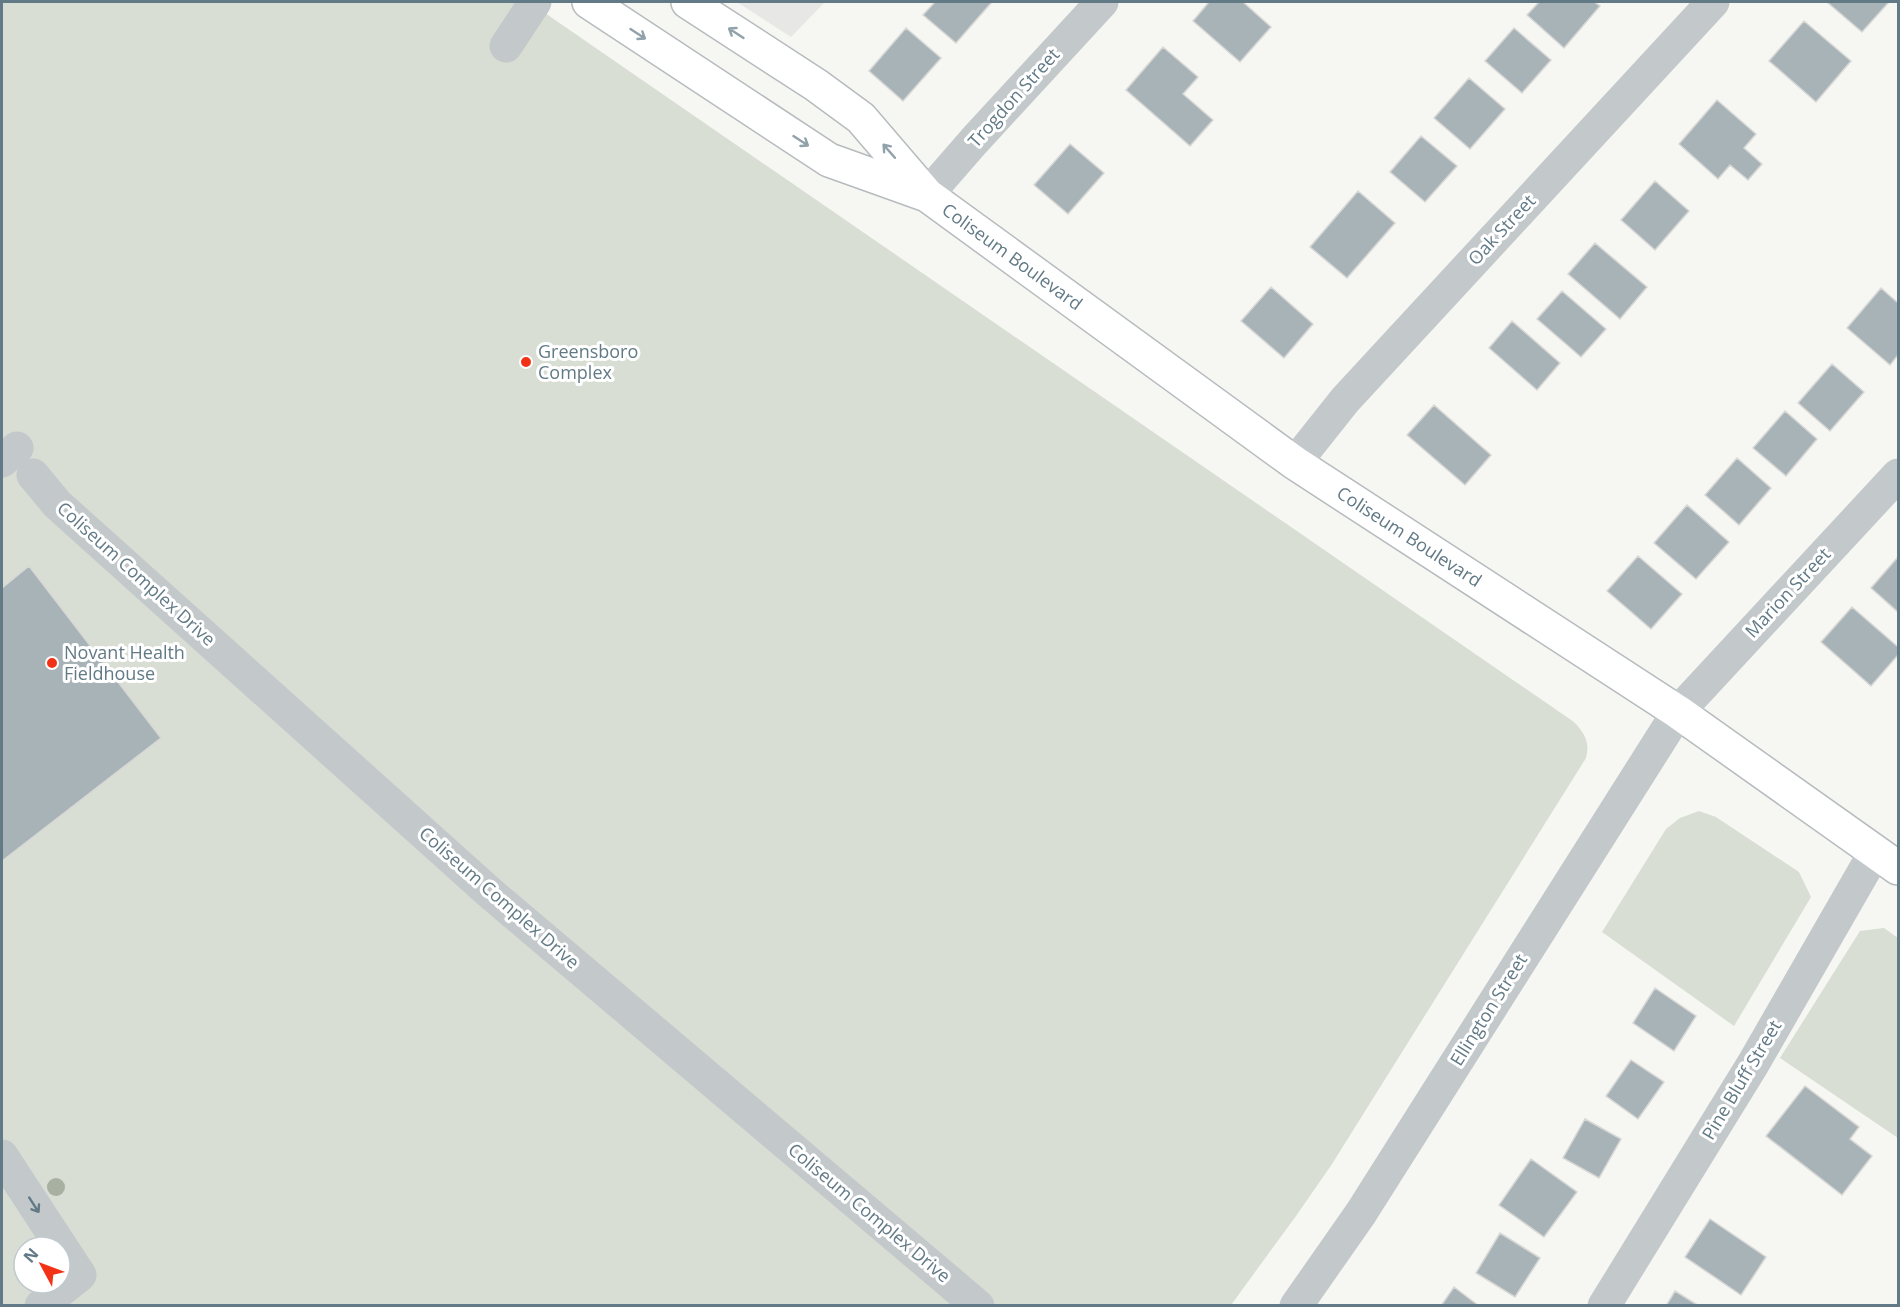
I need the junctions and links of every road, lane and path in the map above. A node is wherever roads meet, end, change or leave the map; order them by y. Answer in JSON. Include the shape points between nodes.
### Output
{"nodes":[{"id":1,"x":535,"y":2,"type":"edge"},
{"id":2,"x":589,"y":2,"type":"edge"},
{"id":3,"x":688,"y":2,"type":"edge"},
{"id":4,"x":1102,"y":2,"type":"edge"},
{"id":5,"x":1713,"y":2,"type":"edge"},
{"id":6,"x":507,"y":46,"type":"dead end"},
{"id":7,"x":927,"y":195,"type":"junction"},
{"id":8,"x":18,"y":461,"type":"edge"},
{"id":9,"x":1295,"y":463,"type":"junction"},
{"id":10,"x":1899,"y":474,"type":"edge"},
{"id":11,"x":1678,"y":712,"type":"junction"},
{"id":12,"x":1887,"y":860,"type":"edge"},
{"id":13,"x":2,"y":1156,"type":"edge"},
{"id":14,"x":41,"y":1305,"type":"edge"},
{"id":15,"x":978,"y":1305,"type":"edge"},
{"id":16,"x":1296,"y":1305,"type":"edge"},
{"id":17,"x":1604,"y":1305,"type":"edge"}],
"edges":[{"from":1,"to":6,"type":"street"},
{"from":2,"to":7,"type":"main road","name":"Coliseum Boulevard","one_way":true,"via":[[829,160]]},
{"from":7,"to":3,"type":"main road","name":"Coliseum Boulevard","one_way":true,"via":[[861,118]]},
{"from":4,"to":7,"type":"street","name":"Trogdon Street"},
{"from":5,"to":9,"type":"street","name":"Oak Street","via":[[1345,400]]},
{"from":7,"to":9,"type":"main road","name":"Coliseum Boulevard"},
{"from":8,"to":15,"type":"street","name":"Coliseum Complex Drive","via":[[57,504],[489,892]]},
{"from":9,"to":11,"type":"main road","name":"Coliseum Boulevard"},
{"from":10,"to":11,"type":"street","name":"Marion Street"},
{"from":11,"to":12,"type":"main road","name":"Coliseum Boulevard"},
{"from":11,"to":16,"type":"street","name":"Ellington Street","via":[[1361,1213]]},
{"from":12,"to":17,"type":"street","name":"Pine Bluff Street","via":[[1753,1064]]},
{"from":13,"to":14,"type":"street","one_way":true,"via":[[80,1275]]}]}
